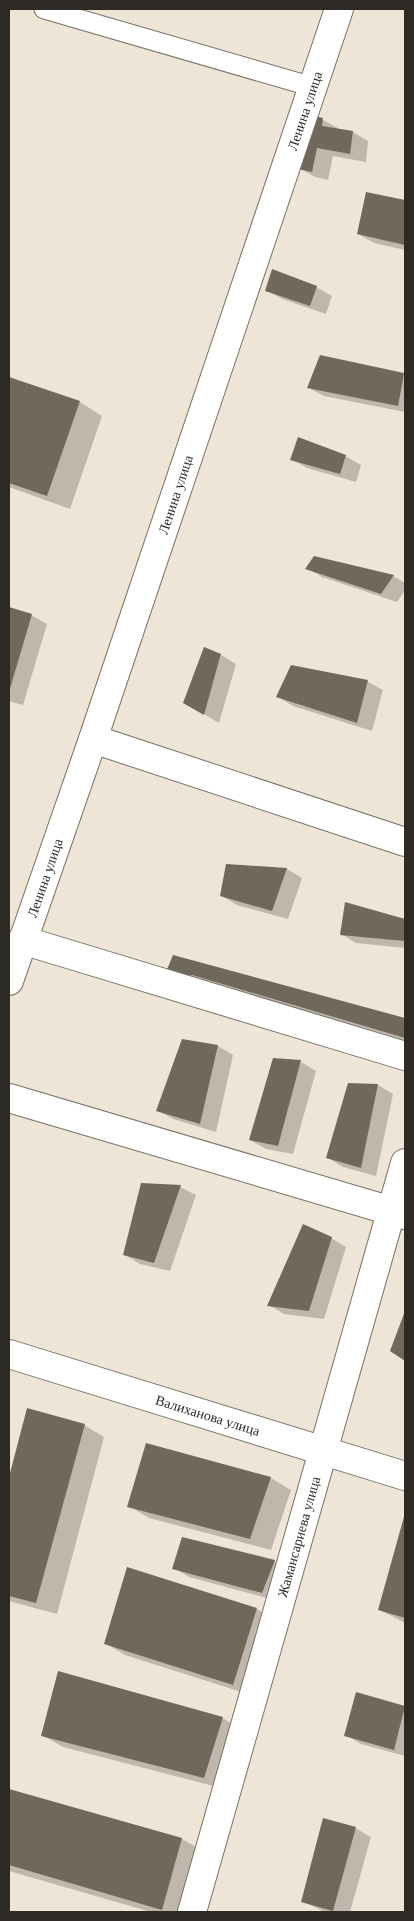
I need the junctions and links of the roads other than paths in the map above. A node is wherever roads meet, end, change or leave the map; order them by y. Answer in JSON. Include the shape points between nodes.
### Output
{"nodes":[{"id":1,"x":44,"y":9,"type":"edge"},
{"id":2,"x":339,"y":9,"type":"edge"},
{"id":3,"x":312,"y":87,"type":"junction"},
{"id":4,"x":92,"y":739,"type":"junction"},
{"id":5,"x":405,"y":842,"type":"edge"},
{"id":6,"x":22,"y":940,"type":"junction"},
{"id":7,"x":9,"y":981,"type":"edge"},
{"id":8,"x":405,"y":1056,"type":"edge"},
{"id":9,"x":9,"y":1098,"type":"edge"},
{"id":10,"x":405,"y":1162,"type":"edge"},
{"id":11,"x":398,"y":1212,"type":"edge"},
{"id":12,"x":9,"y":1354,"type":"edge"},
{"id":13,"x":323,"y":1450,"type":"junction"},
{"id":14,"x":405,"y":1476,"type":"edge"},
{"id":15,"x":192,"y":1912,"type":"edge"}],
"edges":[{"from":1,"to":3,"type":"lane"},
{"from":2,"to":3,"type":"street","name":"Ленина улица"},
{"from":3,"to":4,"type":"street","name":"Ленина улица"},
{"from":4,"to":5,"type":"street"},
{"from":4,"to":6,"type":"street","name":"Ленина улица"},
{"from":6,"to":7,"type":"street","name":"Ленина улица"},
{"from":6,"to":8,"type":"street"},
{"from":9,"to":11,"type":"street"},
{"from":10,"to":11,"type":"street","name":"Жамансариева улица"},
{"from":11,"to":13,"type":"street","name":"Жамансариева улица"},
{"from":12,"to":13,"type":"street","name":"Валиханова улица"},
{"from":13,"to":14,"type":"street","name":"Валиханова улица"},
{"from":13,"to":15,"type":"street","name":"Жамансариева улица"}]}
